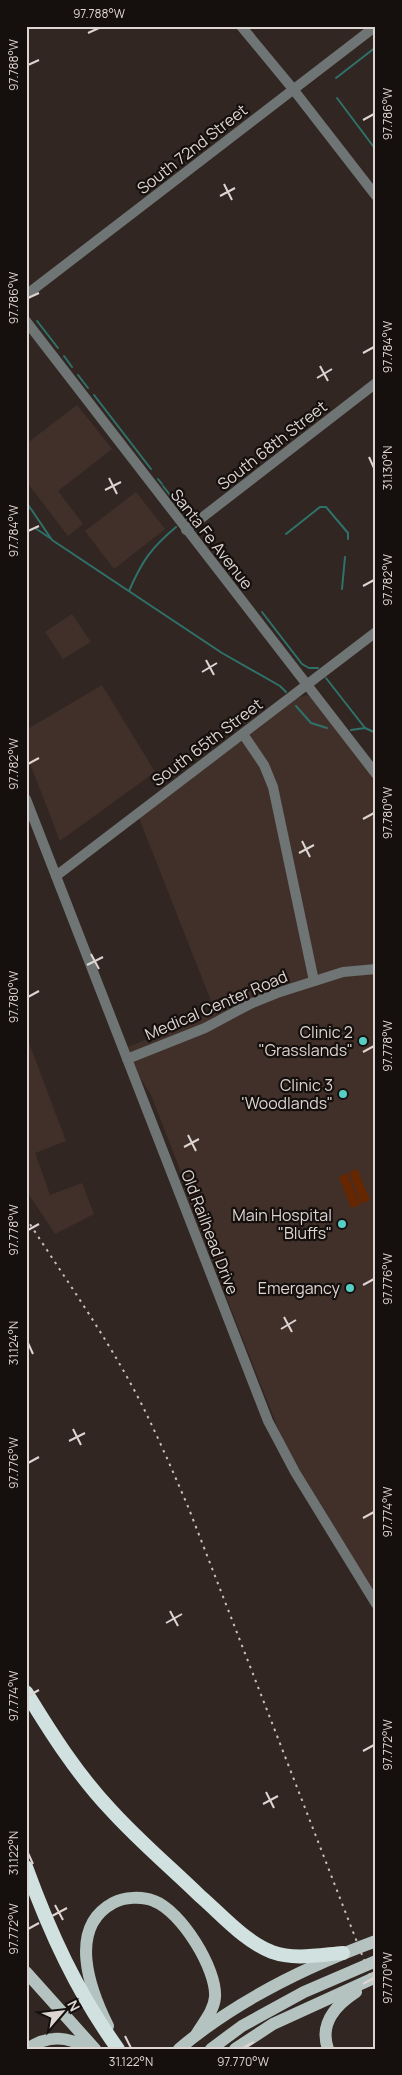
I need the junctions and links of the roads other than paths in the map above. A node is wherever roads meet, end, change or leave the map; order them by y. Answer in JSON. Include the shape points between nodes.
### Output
{"nodes":[{"id":1,"x":241,"y":26,"type":"edge"},
{"id":2,"x":376,"y":26,"type":"edge"},
{"id":3,"x":293,"y":89,"type":"junction"},
{"id":4,"x":376,"y":196,"type":"edge"},
{"id":5,"x":26,"y":295,"type":"edge"},
{"id":6,"x":26,"y":321,"type":"edge"},
{"id":7,"x":376,"y":383,"type":"edge"},
{"id":8,"x":186,"y":530,"type":"junction"},
{"id":9,"x":376,"y":632,"type":"edge"},
{"id":10,"x":306,"y":686,"type":"junction"},
{"id":11,"x":243,"y":734,"type":"junction"},
{"id":12,"x":376,"y":774,"type":"edge"},
{"id":13,"x":26,"y":800,"type":"edge"},
{"id":14,"x":56,"y":876,"type":"junction"},
{"id":15,"x":376,"y":969,"type":"edge"},
{"id":16,"x":314,"y":981,"type":"junction"},
{"id":17,"x":127,"y":1059,"type":"junction"},
{"id":18,"x":376,"y":1604,"type":"edge"},
{"id":19,"x":26,"y":1692,"type":"edge"},
{"id":20,"x":26,"y":1867,"type":"edge"},
{"id":21,"x":376,"y":1941,"type":"edge"},
{"id":22,"x":343,"y":1953,"type":"junction"},
{"id":23,"x":376,"y":1961,"type":"edge"},
{"id":24,"x":26,"y":1972,"type":"edge"},
{"id":25,"x":376,"y":1978,"type":"edge"},
{"id":26,"x":196,"y":2035,"type":"junction"},
{"id":27,"x":27,"y":2049,"type":"edge"},
{"id":28,"x":88,"y":2049,"type":"edge"},
{"id":29,"x":95,"y":2049,"type":"edge"},
{"id":30,"x":119,"y":2049,"type":"edge"},
{"id":31,"x":179,"y":2049,"type":"edge"},
{"id":32,"x":211,"y":2049,"type":"edge"},
{"id":33,"x":235,"y":2049,"type":"edge"},
{"id":34,"x":328,"y":2049,"type":"edge"}],
"edges":[{"from":1,"to":3,"type":"street"},
{"from":2,"to":3,"type":"street","name":"South 72nd Street"},
{"from":3,"to":4,"type":"street"},
{"from":3,"to":5,"type":"street","name":"South 72nd Street"},
{"from":6,"to":8,"type":"street","name":"Santa Fe Avenue"},
{"from":7,"to":8,"type":"street","name":"South 68th Street"},
{"from":8,"to":10,"type":"street","name":"Santa Fe Avenue"},
{"from":9,"to":10,"type":"street","name":"South 65th Street"},
{"from":10,"to":11,"type":"street","name":"South 65th Street"},
{"from":10,"to":12,"type":"street","name":"Santa Fe Avenue"},
{"from":11,"to":14,"type":"street","name":"South 65th Street"},
{"from":11,"to":16,"type":"street","via":[[270,779]]},
{"from":13,"to":14,"type":"street","name":"Old Railhead Drive"},
{"from":14,"to":17,"type":"street","name":"Old Railhead Drive"},
{"from":15,"to":16,"type":"street","name":"Medical Center Road","via":[[353,970]]},
{"from":16,"to":17,"type":"street","name":"Medical Center Road","via":[[256,1002],[206,1027]]},
{"from":17,"to":18,"type":"street","name":"Old Railhead Drive","via":[[268,1421],[288,1461]]},
{"from":19,"to":22,"type":"highway","via":[[80,1774],[109,1808],[236,1928],[254,1942],[288,1956]]},
{"from":20,"to":30,"type":"highway","via":[[68,1968],[94,2016]]},
{"from":21,"to":22,"type":"main road"},
{"from":22,"to":26,"type":"main road","via":[[276,1984]]},
{"from":23,"to":32,"type":"main road","via":[[296,1996],[242,2026]]},
{"from":24,"to":29,"type":"main road"},
{"from":25,"to":33,"type":"main road","via":[[273,2024]]},
{"from":25,"to":34,"type":"main road","via":[[340,2003],[328,2018],[325,2041]]},
{"from":26,"to":30,"type":"main road","via":[[215,2000],[215,1987],[205,1958],[187,1930],[165,1906],[148,1899],[120,1899],[101,1911],[93,1922],[85,1949],[86,1963],[103,2016]]},
{"from":26,"to":31,"type":"main road"},
{"from":27,"to":28,"type":"main road","via":[[52,2038],[72,2040]]}]}
